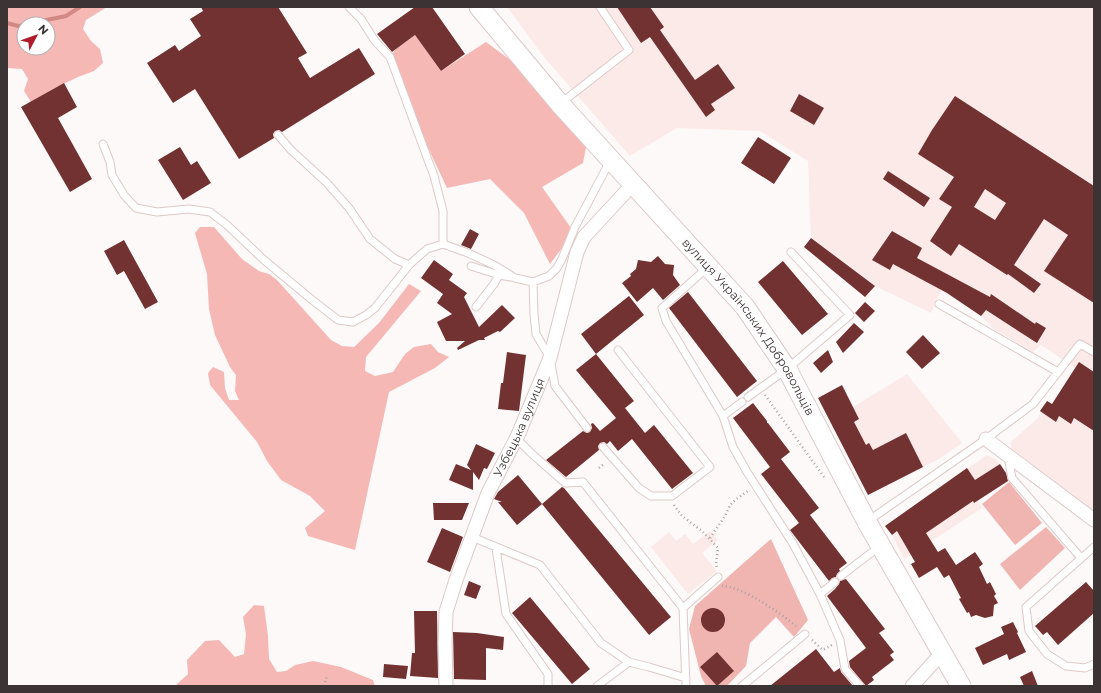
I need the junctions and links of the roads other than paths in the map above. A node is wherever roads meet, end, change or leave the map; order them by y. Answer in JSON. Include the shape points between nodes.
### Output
{"nodes":[{"id":1,"x":349,"y":7,"type":"edge"},
{"id":2,"x":479,"y":7,"type":"edge"},
{"id":3,"x":600,"y":7,"type":"edge"},
{"id":4,"x":560,"y":104,"type":"junction"},
{"id":5,"x":278,"y":135,"type":"dead end"},
{"id":6,"x":103,"y":144,"type":"dead end"},
{"id":7,"x":610,"y":160,"type":"junction"},
{"id":8,"x":633,"y":184,"type":"junction"},
{"id":9,"x":443,"y":244,"type":"junction"},
{"id":10,"x":791,"y":252,"type":"dead end"},
{"id":11,"x":409,"y":265,"type":"junction"},
{"id":12,"x":471,"y":266,"type":"dead end"},
{"id":13,"x":708,"y":267,"type":"junction"},
{"id":14,"x":498,"y":275,"type":"junction"},
{"id":15,"x":515,"y":278,"type":"junction"},
{"id":16,"x":533,"y":282,"type":"junction"},
{"id":17,"x":939,"y":304,"type":"dead end"},
{"id":18,"x":476,"y":307,"type":"dead end"},
{"id":19,"x":618,"y":350,"type":"dead end"},
{"id":20,"x":1094,"y":352,"type":"edge"},
{"id":21,"x":550,"y":358,"type":"junction"},
{"id":22,"x":787,"y":369,"type":"junction"},
{"id":23,"x":1058,"y":372,"type":"junction"},
{"id":24,"x":748,"y":397,"type":"dead end"},
{"id":25,"x":742,"y":402,"type":"dead end"},
{"id":26,"x":723,"y":416,"type":"junction"},
{"id":27,"x":586,"y":428,"type":"dead end"},
{"id":28,"x":516,"y":438,"type":"junction"},
{"id":29,"x":986,"y":439,"type":"junction"},
{"id":30,"x":603,"y":447,"type":"dead end"},
{"id":31,"x":1008,"y":455,"type":"junction"},
{"id":32,"x":1094,"y":520,"type":"edge"},
{"id":33,"x":867,"y":522,"type":"junction"},
{"id":34,"x":472,"y":537,"type":"junction"},
{"id":35,"x":880,"y":546,"type":"junction"},
{"id":36,"x":1094,"y":547,"type":"edge"},
{"id":37,"x":496,"y":548,"type":"junction"},
{"id":38,"x":1081,"y":558,"type":"junction"},
{"id":39,"x":842,"y":576,"type":"dead end"},
{"id":40,"x":718,"y":577,"type":"road end"},
{"id":41,"x":835,"y":582,"type":"dead end"},
{"id":42,"x":820,"y":594,"type":"junction"},
{"id":43,"x":683,"y":608,"type":"junction"},
{"id":44,"x":805,"y":634,"type":"road end"},
{"id":45,"x":942,"y":653,"type":"junction"},
{"id":46,"x":628,"y":662,"type":"junction"},
{"id":47,"x":1094,"y":664,"type":"edge"},
{"id":48,"x":686,"y":678,"type":"junction"},
{"id":49,"x":958,"y":685,"type":"edge"},
{"id":50,"x":446,"y":686,"type":"edge"},
{"id":51,"x":548,"y":686,"type":"edge"},
{"id":52,"x":597,"y":686,"type":"edge"},
{"id":53,"x":686,"y":686,"type":"edge"},
{"id":54,"x":742,"y":686,"type":"edge"},
{"id":55,"x":860,"y":686,"type":"edge"},
{"id":56,"x":912,"y":686,"type":"edge"}],
"edges":[{"from":1,"to":9,"type":"lane","via":[[390,57],[434,176],[443,211]]},
{"from":2,"to":4,"type":"street","name":"вулиця Українських Добровольців"},
{"from":3,"to":4,"type":"lane","via":[[629,50]]},
{"from":4,"to":7,"type":"street","name":"вулиця Українських Добровольців"},
{"from":5,"to":11,"type":"lane","via":[[327,183],[349,208],[370,239],[395,259]]},
{"from":6,"to":11,"type":"lane","via":[[112,174],[124,195],[136,208],[157,212],[189,209],[210,212],[296,288],[338,320],[353,322],[370,312]]},
{"from":7,"to":8,"type":"street","name":"вулиця Українських Добровольців"},
{"from":7,"to":16,"type":"lane","via":[[556,268],[549,276]]},
{"from":8,"to":13,"type":"street","name":"вулиця Українських Добровольців"},
{"from":8,"to":21,"type":"street","name":"Узбецька вулиця","via":[[584,237],[577,252]]},
{"from":9,"to":11,"type":"lane","via":[[427,249]]},
{"from":9,"to":15,"type":"lane","via":[[481,259]]},
{"from":10,"to":22,"type":"lane","via":[[850,315]]},
{"from":12,"to":14,"type":"lane"},
{"from":13,"to":22,"type":"street","name":"вулиця Українських Добровольців","via":[[744,307]]},
{"from":13,"to":26,"type":"lane","via":[[662,308],[676,339]]},
{"from":14,"to":15,"type":"lane"},
{"from":14,"to":18,"type":"lane"},
{"from":15,"to":16,"type":"lane"},
{"from":16,"to":21,"type":"lane","via":[[536,334]]},
{"from":17,"to":23,"type":"lane"},
{"from":19,"to":30,"type":"lane","via":[[710,468],[672,496],[651,496],[639,488]]},
{"from":20,"to":23,"type":"lane","via":[[1080,344]]},
{"from":21,"to":27,"type":"lane","via":[[555,386]]},
{"from":21,"to":28,"type":"street","name":"Узбецька вулиця"},
{"from":22,"to":24,"type":"lane"},
{"from":22,"to":33,"type":"street","name":"вулиця Українських Добровольців"},
{"from":23,"to":29,"type":"lane","via":[[1033,404]]},
{"from":25,"to":26,"type":"lane"},
{"from":26,"to":42,"type":"lane","via":[[733,447],[792,542]]},
{"from":28,"to":34,"type":"street","name":"Узбецька вулиця","via":[[488,493]]},
{"from":28,"to":43,"type":"lane","via":[[565,483],[583,482]]},
{"from":29,"to":31,"type":"street"},
{"from":29,"to":33,"type":"lane"},
{"from":31,"to":32,"type":"street"},
{"from":31,"to":38,"type":"lane","via":[[1012,478]]},
{"from":33,"to":35,"type":"street","name":"вулиця Українських Добровольців"},
{"from":34,"to":37,"type":"lane"},
{"from":34,"to":50,"type":"street","name":"Узбецька вулиця","via":[[446,612]]},
{"from":35,"to":39,"type":"lane"},
{"from":35,"to":45,"type":"street","name":"вулиця Українських Добровольців"},
{"from":36,"to":38,"type":"lane"},
{"from":37,"to":46,"type":"lane","via":[[540,565],[601,643]]},
{"from":37,"to":51,"type":"lane","via":[[506,614],[548,674]]},
{"from":38,"to":47,"type":"lane","via":[[1026,607],[1029,631],[1047,654],[1066,666],[1085,668]]},
{"from":40,"to":43,"type":"lane"},
{"from":41,"to":42,"type":"lane"},
{"from":42,"to":55,"type":"lane","via":[[840,640],[845,669]]},
{"from":43,"to":48,"type":"lane"},
{"from":44,"to":54,"type":"lane"},
{"from":45,"to":49,"type":"street","name":"вулиця Українських Добровольців"},
{"from":45,"to":56,"type":"street"},
{"from":46,"to":48,"type":"lane"},
{"from":46,"to":52,"type":"lane"},
{"from":48,"to":53,"type":"lane"}]}
